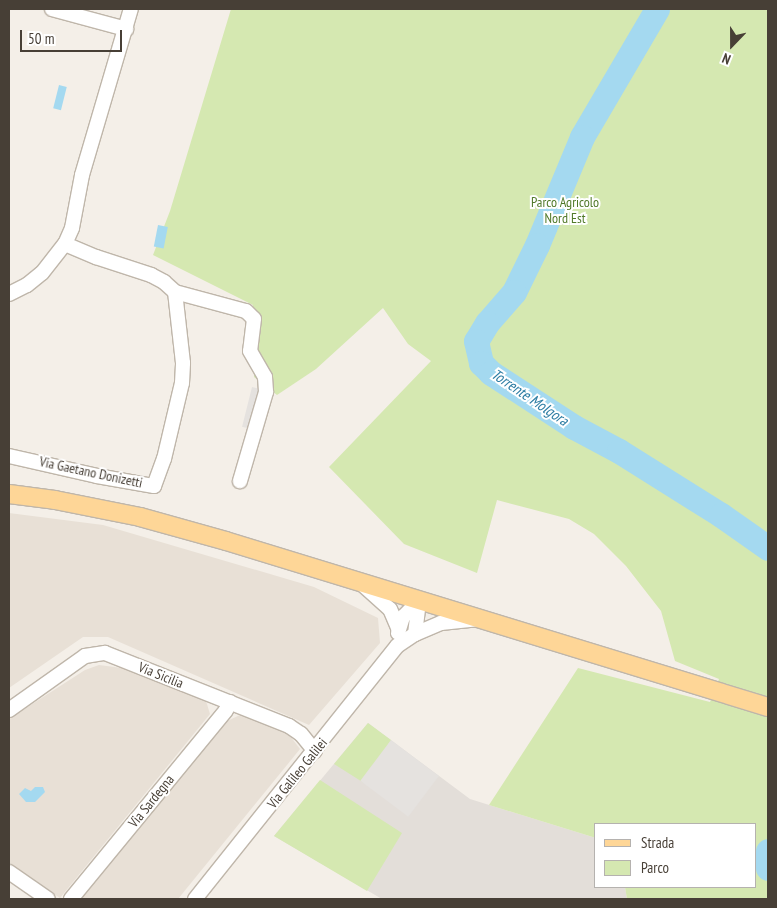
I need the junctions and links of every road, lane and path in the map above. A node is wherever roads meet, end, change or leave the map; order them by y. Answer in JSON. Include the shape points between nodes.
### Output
{"nodes":[{"id":1,"x":52,"y":9,"type":"edge"},
{"id":2,"x":131,"y":9,"type":"edge"},
{"id":3,"x":126,"y":29,"type":"junction"},
{"id":4,"x":65,"y":244,"type":"junction"},
{"id":5,"x":175,"y":292,"type":"junction"},
{"id":6,"x":9,"y":294,"type":"edge"},
{"id":7,"x":9,"y":456,"type":"edge"},
{"id":8,"x":240,"y":481,"type":"dead end"},
{"id":9,"x":9,"y":494,"type":"edge"},
{"id":10,"x":360,"y":582,"type":"junction"},
{"id":11,"x":419,"y":601,"type":"junction"},
{"id":12,"x":478,"y":619,"type":"junction"},
{"id":13,"x":398,"y":628,"type":"junction"},
{"id":14,"x":415,"y":634,"type":"junction"},
{"id":15,"x":397,"y":646,"type":"junction"},
{"id":16,"x":230,"y":702,"type":"junction"},
{"id":17,"x":768,"y":707,"type":"edge"},
{"id":18,"x":9,"y":710,"type":"edge"},
{"id":19,"x":315,"y":751,"type":"junction"},
{"id":20,"x":9,"y":872,"type":"edge"},
{"id":21,"x":48,"y":899,"type":"edge"},
{"id":22,"x":71,"y":899,"type":"edge"},
{"id":23,"x":195,"y":899,"type":"edge"}],
"edges":[{"from":1,"to":3,"type":"street"},
{"from":2,"to":3,"type":"street"},
{"from":3,"to":4,"type":"street"},
{"from":4,"to":5,"type":"street","via":[[96,258],[151,275]]},
{"from":4,"to":6,"type":"street","via":[[42,273]]},
{"from":5,"to":7,"type":"street","name":"Via Gaetano Donizetti","via":[[183,363],[182,383],[164,459],[154,486]]},
{"from":5,"to":8,"type":"street","via":[[246,311],[254,319],[250,351],[265,377],[266,392]]},
{"from":9,"to":10,"type":"main road","via":[[140,517]]},
{"from":10,"to":11,"type":"main road"},
{"from":10,"to":13,"type":"street","via":[[390,609]]},
{"from":11,"to":12,"type":"main road"},
{"from":11,"to":13,"type":"street","via":[[402,616]]},
{"from":11,"to":14,"type":"street"},
{"from":12,"to":14,"type":"street","name":"Via Galileo Galilei","via":[[441,623]]},
{"from":12,"to":17,"type":"main road"},
{"from":13,"to":15,"type":"street"},
{"from":14,"to":15,"type":"street","name":"Via Galileo Galilei"},
{"from":15,"to":19,"type":"street","name":"Via Galileo Galilei"},
{"from":16,"to":18,"type":"street","name":"Via Sicilia","via":[[105,653],[85,656]]},
{"from":16,"to":19,"type":"street","name":"Via Sicilia","via":[[289,726]]},
{"from":16,"to":22,"type":"street","name":"Via Sardegna"},
{"from":19,"to":23,"type":"street","name":"Via Galileo Galilei"},
{"from":20,"to":21,"type":"street"}]}
